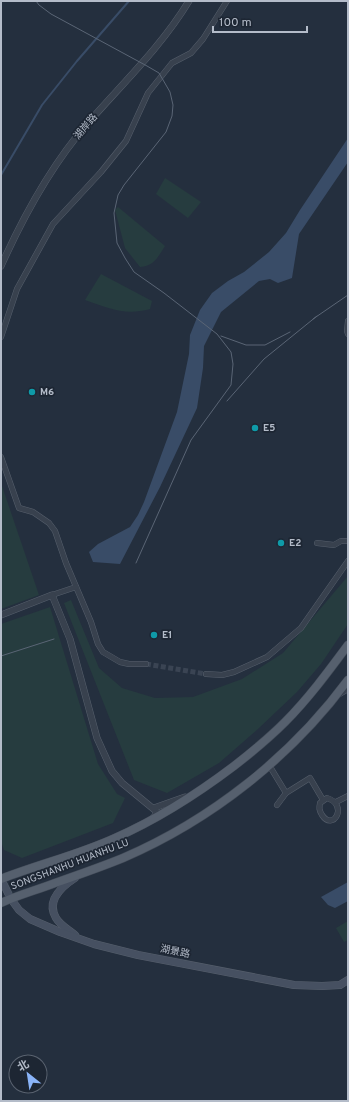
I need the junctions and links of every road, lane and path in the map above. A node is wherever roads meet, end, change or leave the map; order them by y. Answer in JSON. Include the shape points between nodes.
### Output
{"nodes":[{"id":1,"x":189,"y":1,"type":"edge"},
{"id":2,"x":227,"y":1,"type":"edge"},
{"id":3,"x":1,"y":266,"type":"edge"},
{"id":4,"x":348,"y":321,"type":"edge"},
{"id":5,"x":348,"y":334,"type":"edge"},
{"id":6,"x":1,"y":337,"type":"edge"},
{"id":7,"x":1,"y":457,"type":"edge"},
{"id":8,"x":348,"y":541,"type":"edge"},
{"id":9,"x":317,"y":543,"type":"dead end"},
{"id":10,"x":348,"y":561,"type":"edge"},
{"id":11,"x":76,"y":587,"type":"junction"},
{"id":12,"x":52,"y":595,"type":"junction"},
{"id":13,"x":1,"y":614,"type":"edge"},
{"id":14,"x":348,"y":645,"type":"edge"},
{"id":15,"x":146,"y":664,"type":"tunnel mouth"},
{"id":16,"x":206,"y":674,"type":"tunnel mouth"},
{"id":17,"x":348,"y":680,"type":"edge"},
{"id":18,"x":348,"y":689,"type":"edge"},
{"id":19,"x":334,"y":698,"type":"junction"},
{"id":20,"x":269,"y":765,"type":"junction"},
{"id":21,"x":205,"y":788,"type":"junction"},
{"id":22,"x":286,"y":792,"type":"junction"},
{"id":23,"x":348,"y":796,"type":"edge"},
{"id":24,"x":323,"y":800,"type":"junction"},
{"id":25,"x":336,"y":802,"type":"junction"},
{"id":26,"x":277,"y":805,"type":"dead end"},
{"id":27,"x":151,"y":806,"type":"junction"},
{"id":28,"x":151,"y":821,"type":"junction"},
{"id":29,"x":86,"y":872,"type":"junction"},
{"id":30,"x":1,"y":879,"type":"edge"},
{"id":31,"x":11,"y":898,"type":"junction"},
{"id":32,"x":1,"y":903,"type":"edge"},
{"id":33,"x":80,"y":939,"type":"junction"},
{"id":34,"x":348,"y":980,"type":"edge"}],
"edges":[{"from":1,"to":3,"type":"street","name":"湖岸路","via":[[154,50],[87,124],[51,172],[19,226]]},
{"from":2,"to":6,"type":"street","via":[[191,53],[172,63],[148,93],[126,141],[53,224],[17,289]]},
{"from":4,"to":5,"type":"street"},
{"from":7,"to":11,"type":"street","via":[[19,508],[33,512],[49,523],[55,531]]},
{"from":8,"to":9,"type":"street","via":[[341,540],[334,545]]},
{"from":10,"to":16,"type":"street","via":[[300,628],[267,657],[234,672],[222,675]]},
{"from":11,"to":12,"type":"street"},
{"from":11,"to":15,"type":"street","via":[[103,652],[120,662]]},
{"from":12,"to":13,"type":"street"},
{"from":12,"to":27,"type":"street","via":[[70,639],[97,738],[112,771],[122,783]]},
{"from":14,"to":21,"type":"main road","name":"SONGSHANHU HUANHU LU","via":[[318,685],[284,723],[250,754]]},
{"from":17,"to":19,"type":"main road","name":"SONGSHANHU HUANHU LU"},
{"from":18,"to":19,"type":"street"},
{"from":19,"to":20,"type":"main road","name":"SONGSHANHU HUANHU LU","via":[[299,738]]},
{"from":20,"to":22,"type":"street"},
{"from":20,"to":29,"type":"main road","name":"SONGSHANHU HUANHU LU","via":[[217,806],[173,833]]},
{"from":21,"to":27,"type":"street","via":[[161,806]]},
{"from":21,"to":28,"type":"main road","name":"SONGSHANHU HUANHU LU"},
{"from":22,"to":24,"type":"street","via":[[310,778]]},
{"from":22,"to":26,"type":"street"},
{"from":23,"to":25,"type":"street"},
{"from":24,"to":25,"type":"street","via":[[327,798]]},
{"from":24,"to":25,"type":"street","via":[[319,807],[327,820],[341,815]]},
{"from":27,"to":28,"type":"street","via":[[156,811]]},
{"from":28,"to":30,"type":"main road","name":"SONGSHANHU HUANHU LU","via":[[86,850]]},
{"from":29,"to":31,"type":"main road","name":"SONGSHANHU HUANHU LU"},
{"from":29,"to":33,"type":"main road","via":[[61,889],[54,898],[52,907],[61,924]]},
{"from":30,"to":31,"type":"main road","name":"湖景路"},
{"from":31,"to":32,"type":"main road","name":"SONGSHANHU HUANHU LU"},
{"from":31,"to":33,"type":"main road","name":"湖景路","via":[[19,910],[30,919]]},
{"from":33,"to":34,"type":"main road","name":"湖景路","via":[[138,955],[294,985],[340,985]]}]}
